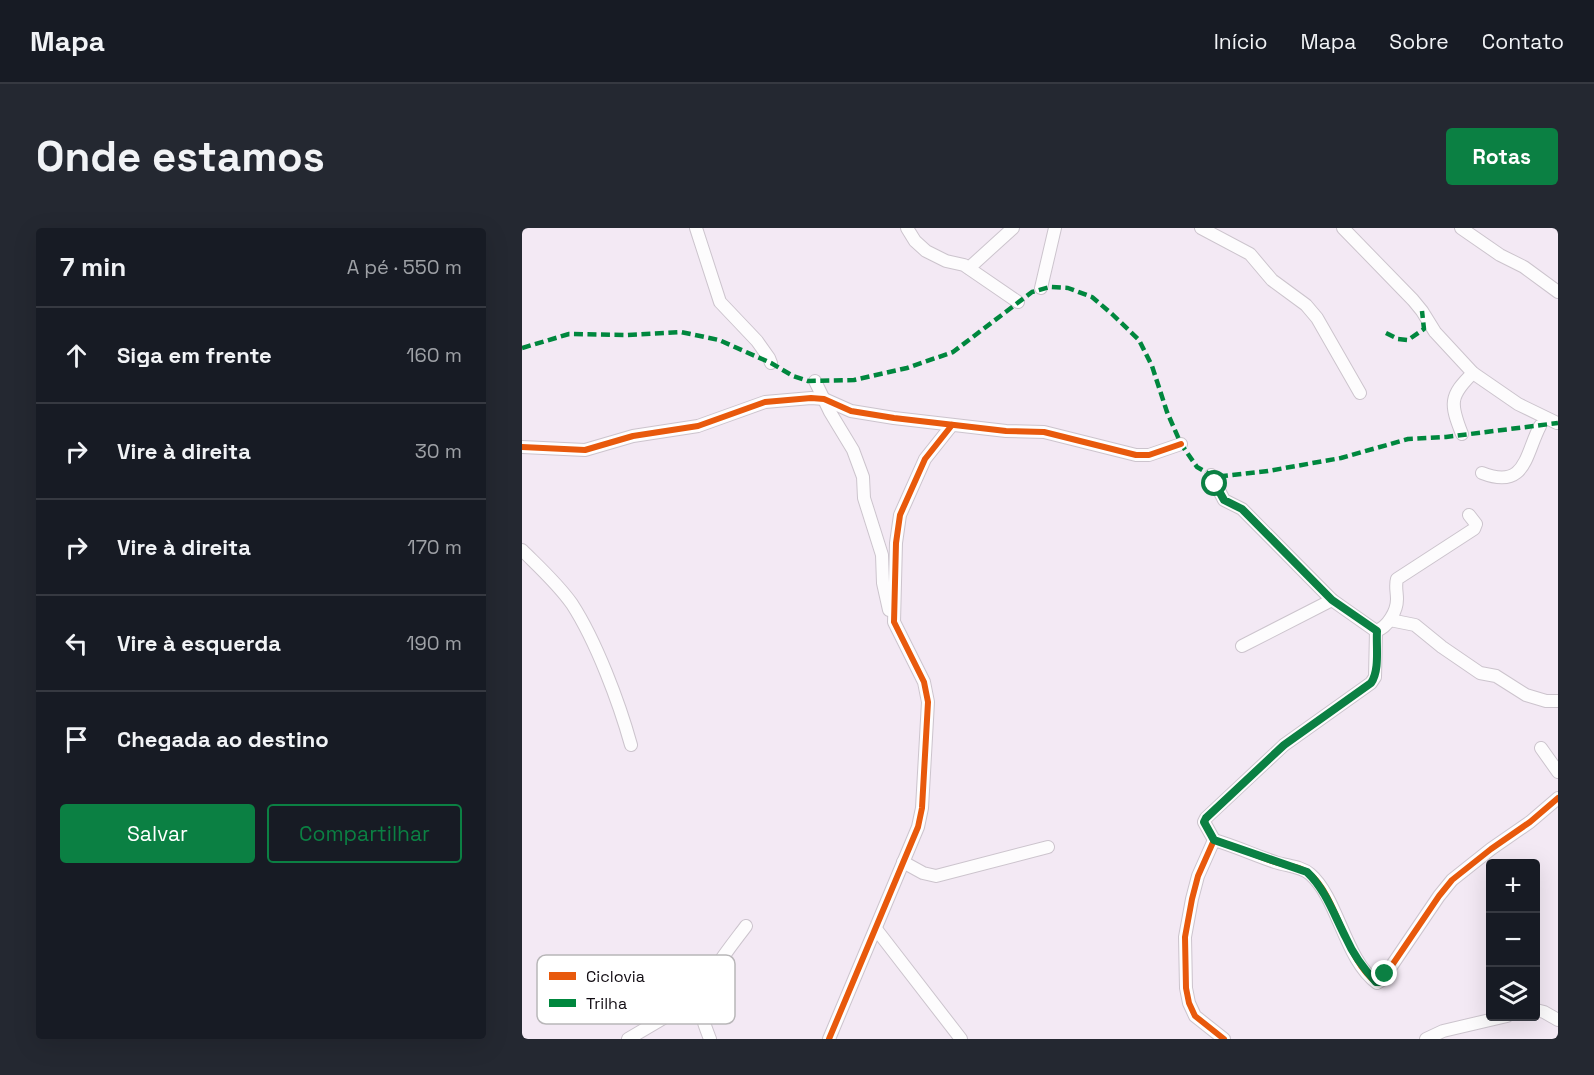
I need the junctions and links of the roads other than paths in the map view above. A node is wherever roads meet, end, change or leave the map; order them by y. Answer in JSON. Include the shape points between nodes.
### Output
{"nodes":[{"id":1,"x":696,"y":228,"type":"edge"},
{"id":2,"x":907,"y":228,"type":"edge"},
{"id":3,"x":1013,"y":228,"type":"edge"},
{"id":4,"x":1055,"y":228,"type":"edge"},
{"id":5,"x":1201,"y":228,"type":"edge"},
{"id":6,"x":1343,"y":228,"type":"edge"},
{"id":7,"x":1461,"y":228,"type":"edge"},
{"id":8,"x":969,"y":268,"type":"junction"},
{"id":9,"x":1041,"y":288,"type":"dead end"},
{"id":10,"x":1558,"y":292,"type":"edge"},
{"id":11,"x":1018,"y":302,"type":"dead end"},
{"id":12,"x":771,"y":363,"type":"dead end"},
{"id":13,"x":1473,"y":373,"type":"junction"},
{"id":14,"x":815,"y":381,"type":"dead end"},
{"id":15,"x":1360,"y":393,"type":"dead end"},
{"id":16,"x":824,"y":399,"type":"junction"},
{"id":17,"x":1557,"y":423,"type":"edge"},
{"id":18,"x":952,"y":425,"type":"junction"},
{"id":19,"x":1540,"y":426,"type":"dead end"},
{"id":20,"x":1462,"y":434,"type":"dead end"},
{"id":21,"x":1181,"y":444,"type":"dead end"},
{"id":22,"x":522,"y":447,"type":"edge"},
{"id":23,"x":1482,"y":473,"type":"dead end"},
{"id":24,"x":1211,"y":475,"type":"dead end"},
{"id":25,"x":1469,"y":515,"type":"dead end"},
{"id":26,"x":522,"y":550,"type":"edge"},
{"id":27,"x":1332,"y":600,"type":"junction"},
{"id":28,"x":1390,"y":620,"type":"junction"},
{"id":29,"x":894,"y":622,"type":"junction"},
{"id":30,"x":1377,"y":631,"type":"junction"},
{"id":31,"x":1242,"y":646,"type":"dead end"},
{"id":32,"x":1558,"y":701,"type":"edge"},
{"id":33,"x":630,"y":745,"type":"dead end"},
{"id":34,"x":1541,"y":748,"type":"dead end"},
{"id":35,"x":1558,"y":772,"type":"edge"},
{"id":36,"x":1558,"y":798,"type":"edge"},
{"id":37,"x":1214,"y":840,"type":"junction"},
{"id":38,"x":1048,"y":847,"type":"dead end"},
{"id":39,"x":903,"y":862,"type":"junction"},
{"id":40,"x":746,"y":926,"type":"dead end"},
{"id":41,"x":876,"y":929,"type":"junction"},
{"id":42,"x":725,"y":955,"type":"edge"},
{"id":43,"x":1540,"y":1011,"type":"edge"},
{"id":44,"x":1558,"y":1020,"type":"edge"},
{"id":45,"x":1489,"y":1021,"type":"edge"},
{"id":46,"x":653,"y":1024,"type":"edge"},
{"id":47,"x":705,"y":1024,"type":"edge"},
{"id":48,"x":628,"y":1039,"type":"edge"},
{"id":49,"x":710,"y":1039,"type":"edge"},
{"id":50,"x":829,"y":1039,"type":"edge"},
{"id":51,"x":961,"y":1039,"type":"edge"},
{"id":52,"x":1224,"y":1039,"type":"edge"},
{"id":53,"x":1426,"y":1039,"type":"edge"}],
"edges":[{"from":1,"to":12,"type":"street","via":[[720,302],[758,341]]},
{"from":2,"to":8,"type":"street","via":[[926,251]]},
{"from":3,"to":8,"type":"street"},
{"from":4,"to":9,"type":"street"},
{"from":5,"to":15,"type":"street","via":[[1250,254],[1272,280],[1306,305]]},
{"from":6,"to":13,"type":"street","via":[[1413,300],[1435,332]]},
{"from":7,"to":10,"type":"street"},
{"from":8,"to":11,"type":"street"},
{"from":13,"to":17,"type":"street","via":[[1518,404]]},
{"from":13,"to":20,"type":"street","via":[[1460,386],[1454,401],[1455,418]]},
{"from":14,"to":16,"type":"street"},
{"from":16,"to":18,"type":"street","via":[[851,411]]},
{"from":16,"to":22,"type":"street","via":[[765,402],[698,426],[633,436],[585,450]]},
{"from":16,"to":29,"type":"street","via":[[853,450],[863,477],[864,498],[882,555],[883,583]]},
{"from":18,"to":21,"type":"street","via":[[1044,432],[1145,456]]},
{"from":18,"to":29,"type":"street","via":[[925,459],[900,515]]},
{"from":19,"to":23,"type":"street","via":[[1524,465],[1516,474],[1508,479]]},
{"from":24,"to":27,"type":"street","via":[[1224,500],[1242,509]]},
{"from":25,"to":28,"type":"street","via":[[1476,524],[1474,529],[1397,579],[1397,602]]},
{"from":26,"to":33,"type":"street","via":[[572,604],[599,657]]},
{"from":27,"to":30,"type":"street"},
{"from":27,"to":31,"type":"street"},
{"from":28,"to":30,"type":"street"},
{"from":28,"to":32,"type":"street","via":[[1415,625],[1480,673],[1496,676],[1526,695]]},
{"from":29,"to":39,"type":"street","via":[[924,682],[928,702],[922,808]]},
{"from":30,"to":37,"type":"street","via":[[1376,670],[1371,683],[1292,739],[1206,818],[1204,822]]},
{"from":34,"to":35,"type":"street"},
{"from":36,"to":37,"type":"street","via":[[1452,880],[1377,982],[1360,963],[1329,902],[1307,872]]},
{"from":37,"to":52,"type":"street","via":[[1198,876],[1190,908],[1185,937],[1186,988],[1195,1016]]},
{"from":38,"to":39,"type":"street","via":[[936,876]]},
{"from":39,"to":41,"type":"street"},
{"from":40,"to":42,"type":"street"},
{"from":41,"to":50,"type":"street"},
{"from":41,"to":51,"type":"street"},
{"from":43,"to":44,"type":"street"},
{"from":45,"to":53,"type":"street"},
{"from":46,"to":48,"type":"street"},
{"from":47,"to":49,"type":"street"}]}
